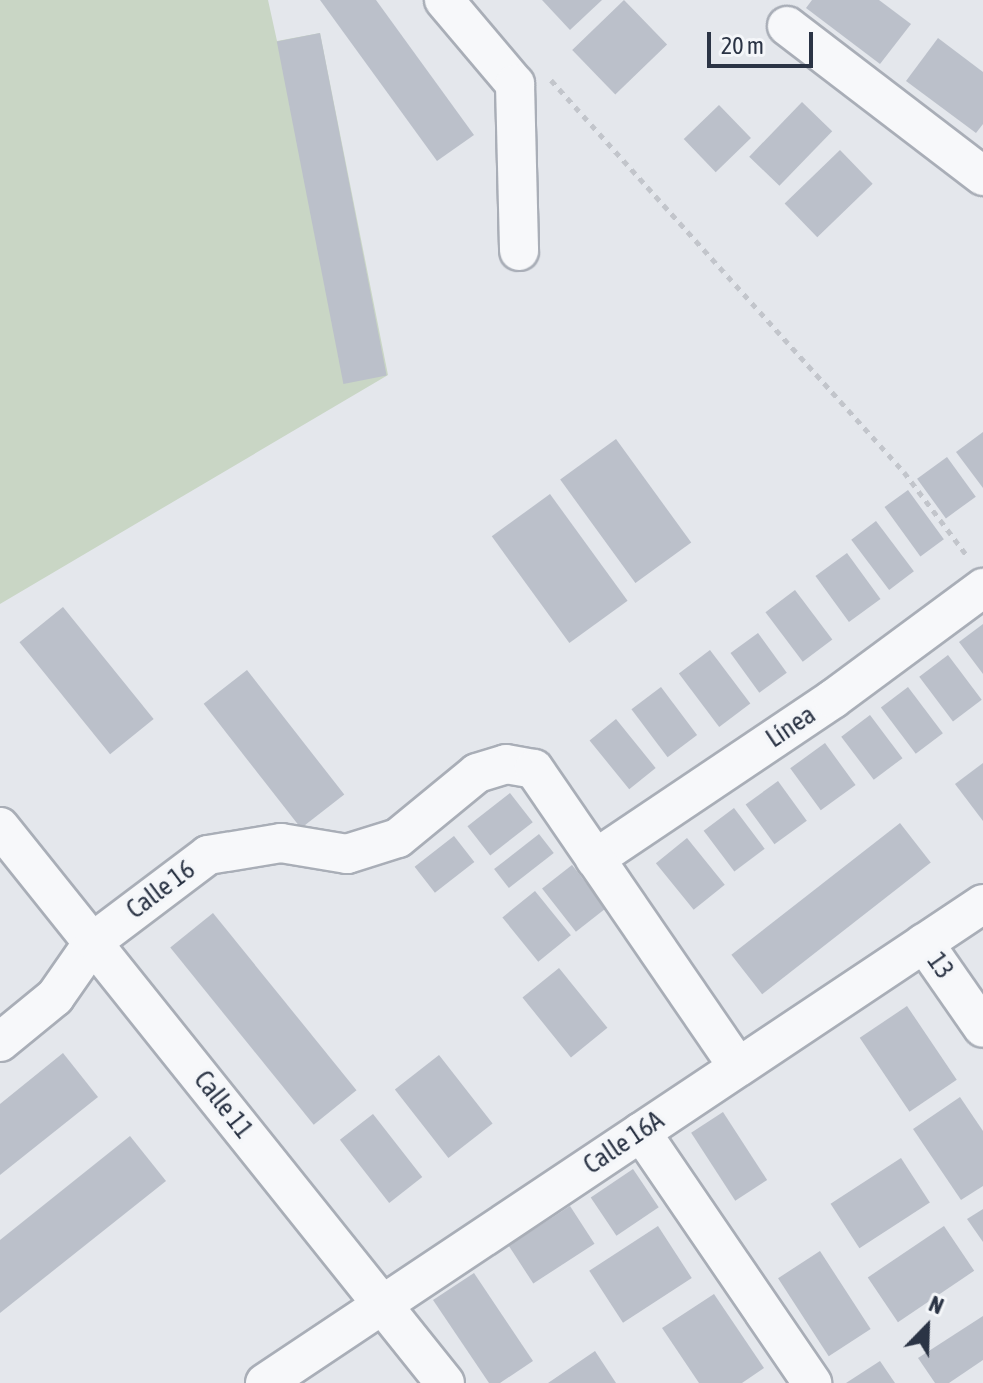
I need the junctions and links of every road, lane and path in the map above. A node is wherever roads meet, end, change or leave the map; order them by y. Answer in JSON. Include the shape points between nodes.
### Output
{"nodes":[{"id":1,"x":444,"y":0,"type":"edge"},
{"id":2,"x":787,"y":26,"type":"dead end"},
{"id":3,"x":548,"y":76,"type":"dead end"},
{"id":4,"x":983,"y":176,"type":"edge"},
{"id":5,"x":519,"y":251,"type":"dead end"},
{"id":6,"x":979,"y":576,"type":"edge"},
{"id":7,"x":0,"y":827,"type":"edge"},
{"id":8,"x":595,"y":859,"type":"junction"},
{"id":9,"x":983,"y":904,"type":"edge"},
{"id":10,"x":94,"y":941,"type":"junction"},
{"id":11,"x":924,"y":943,"type":"junction"},
{"id":12,"x":983,"y":1028,"type":"edge"},
{"id":13,"x":0,"y":1042,"type":"edge"},
{"id":14,"x":738,"y":1067,"type":"junction"},
{"id":15,"x":641,"y":1132,"type":"junction"},
{"id":16,"x":381,"y":1306,"type":"junction"},
{"id":17,"x":265,"y":1383,"type":"edge"},
{"id":18,"x":445,"y":1383,"type":"edge"},
{"id":19,"x":812,"y":1383,"type":"edge"}],
"edges":[{"from":1,"to":5,"type":"street","via":[[515,84]]},
{"from":2,"to":4,"type":"street"},
{"from":3,"to":6,"type":"path","via":[[904,472]]},
{"from":6,"to":8,"type":"street","name":"Línea","via":[[833,699]]},
{"from":7,"to":10,"type":"street","name":"Calle 11"},
{"from":8,"to":10,"type":"street","name":"Calle 16","via":[[534,769],[506,764],[477,773],[398,838],[347,854],[281,843],[208,855]]},
{"from":8,"to":14,"type":"street"},
{"from":9,"to":11,"type":"street","name":"Calle 16A"},
{"from":10,"to":13,"type":"street","name":"Calle 16","via":[[55,997]]},
{"from":10,"to":16,"type":"street","name":"Calle 11"},
{"from":11,"to":12,"type":"street","name":"13"},
{"from":11,"to":14,"type":"street","name":"Calle 16A"},
{"from":14,"to":15,"type":"street","name":"Calle 16A"},
{"from":15,"to":16,"type":"street","name":"Calle 16A"},
{"from":15,"to":19,"type":"street"},
{"from":16,"to":17,"type":"street","name":"Calle 16A"},
{"from":16,"to":18,"type":"street","name":"Calle 11"}]}
